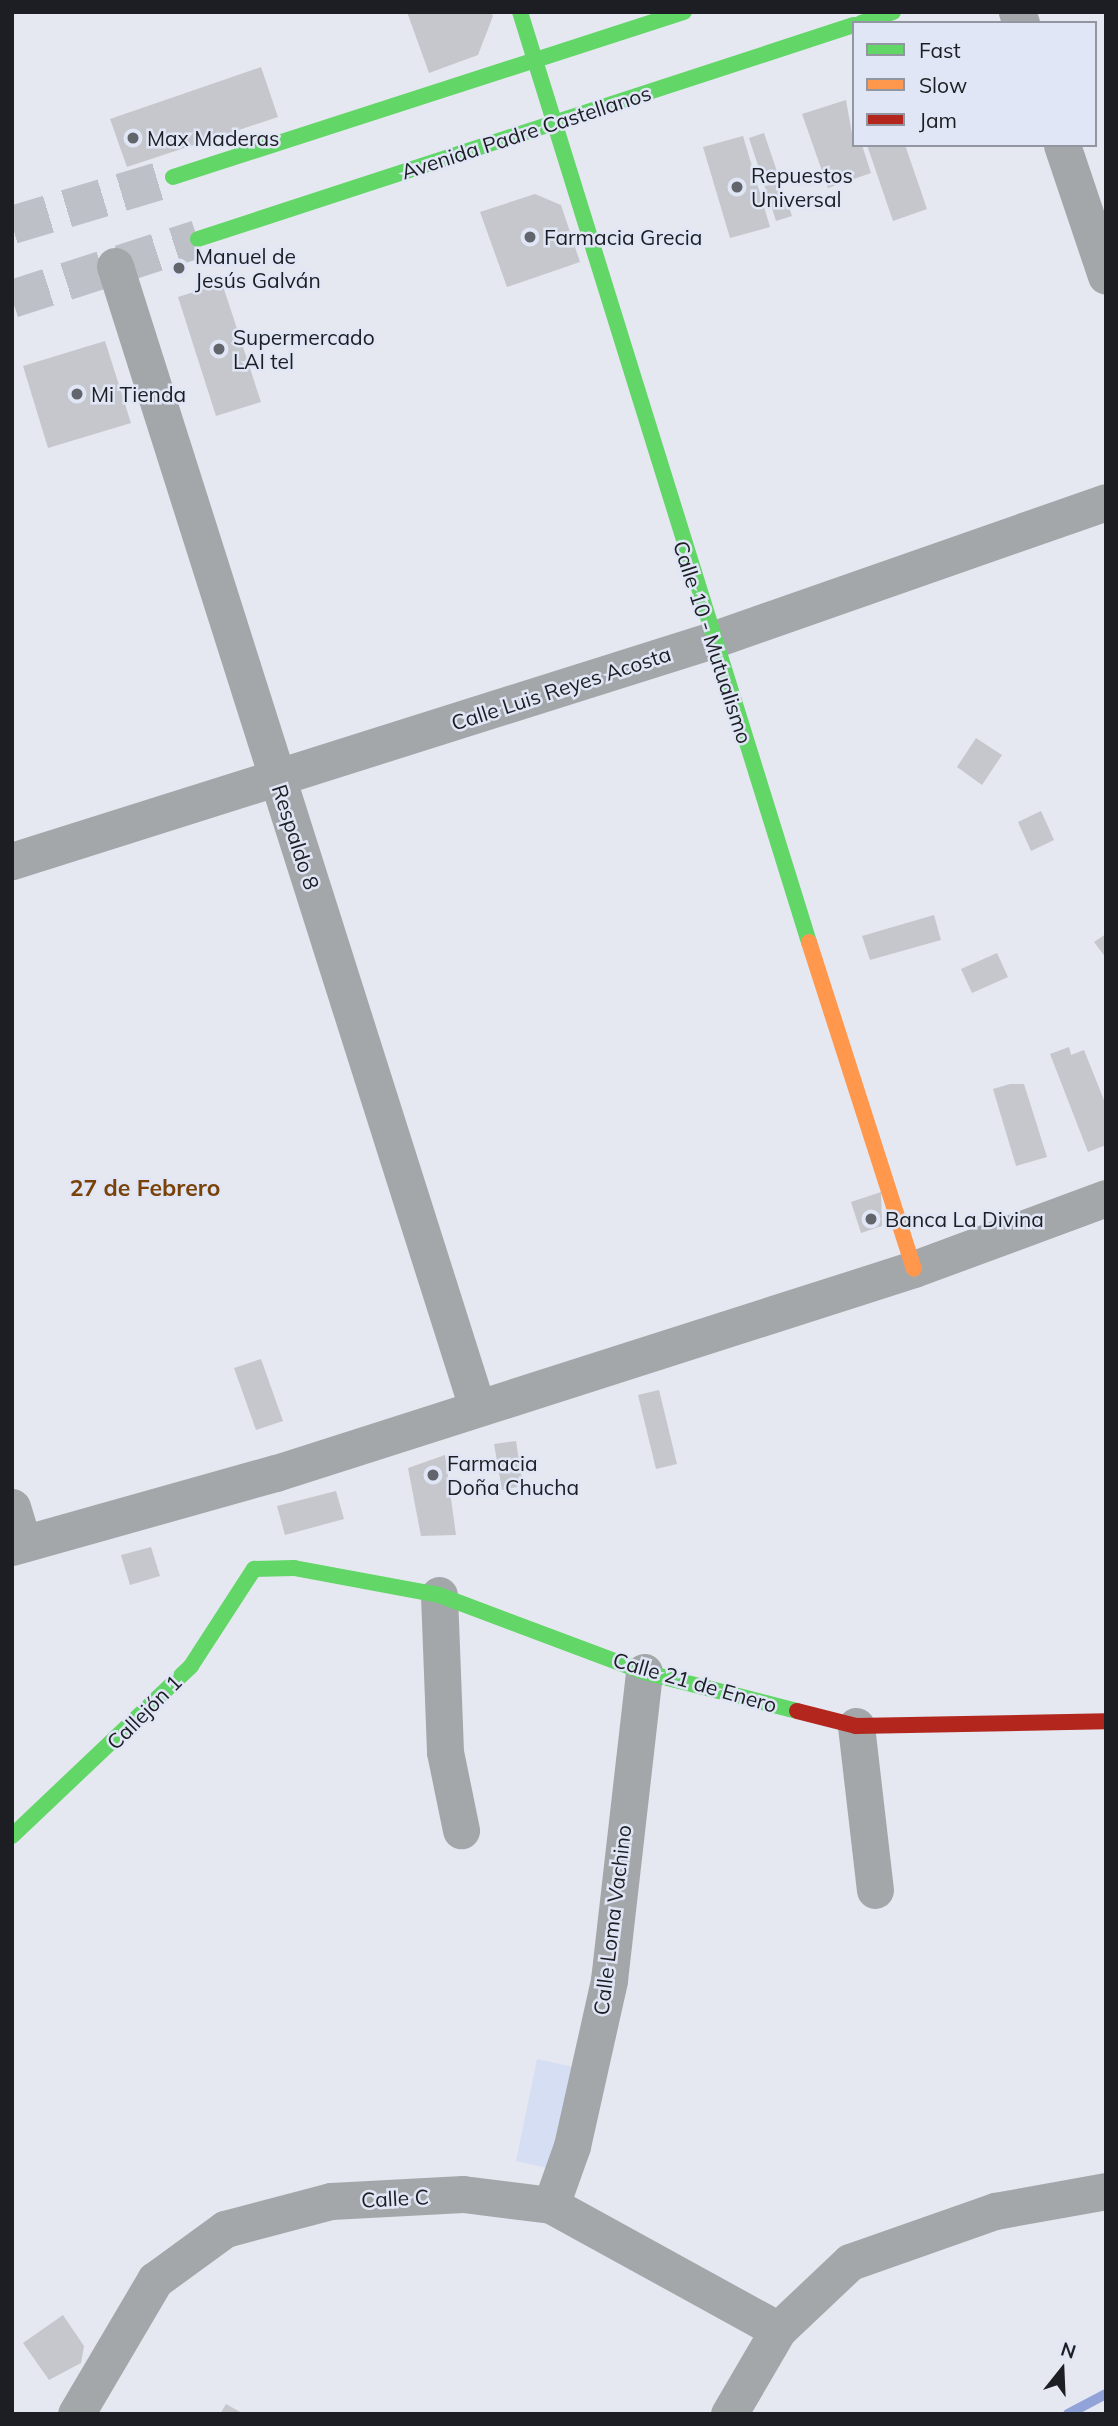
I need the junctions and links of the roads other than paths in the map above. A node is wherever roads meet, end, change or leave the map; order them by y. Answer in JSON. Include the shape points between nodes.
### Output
{"nodes":[{"id":1,"x":520,"y":12,"type":"edge"},
{"id":2,"x":684,"y":12,"type":"edge"},
{"id":3,"x":893,"y":12,"type":"edge"},
{"id":4,"x":867,"y":21,"type":"edge"},
{"id":5,"x":852,"y":26,"type":"edge"},
{"id":6,"x":533,"y":60,"type":"junction"},
{"id":7,"x":551,"y":124,"type":"junction"},
{"id":8,"x":1063,"y":147,"type":"edge"},
{"id":9,"x":173,"y":177,"type":"tunnel mouth"},
{"id":10,"x":198,"y":239,"type":"tunnel mouth"},
{"id":11,"x":115,"y":266,"type":"dead end"},
{"id":12,"x":1106,"y":276,"type":"edge"},
{"id":13,"x":1106,"y":502,"type":"edge"},
{"id":14,"x":712,"y":640,"type":"junction"},
{"id":15,"x":278,"y":780,"type":"junction"},
{"id":16,"x":12,"y":860,"type":"edge"},
{"id":17,"x":1106,"y":1198,"type":"edge"},
{"id":18,"x":914,"y":1269,"type":"junction"},
{"id":19,"x":477,"y":1407,"type":"junction"},
{"id":20,"x":12,"y":1507,"type":"edge"},
{"id":21,"x":18,"y":1545,"type":"edge"},
{"id":22,"x":254,"y":1569,"type":"joint"},
{"id":23,"x":439,"y":1595,"type":"junction"},
{"id":24,"x":644,"y":1672,"type":"junction"},
{"id":25,"x":1106,"y":1721,"type":"edge"},
{"id":26,"x":856,"y":1726,"type":"junction"},
{"id":27,"x":461,"y":1830,"type":"dead end"},
{"id":28,"x":12,"y":1836,"type":"edge"},
{"id":29,"x":875,"y":1890,"type":"dead end"},
{"id":30,"x":1106,"y":2191,"type":"edge"},
{"id":31,"x":551,"y":2205,"type":"junction"},
{"id":32,"x":778,"y":2330,"type":"junction"},
{"id":33,"x":76,"y":2414,"type":"edge"},
{"id":34,"x":729,"y":2414,"type":"edge"}],
"edges":[{"from":1,"to":6,"type":"street","name":"Calle 10 - Mutualismo"},
{"from":2,"to":6,"type":"street"},
{"from":3,"to":4,"type":"street"},
{"from":5,"to":7,"type":"street","name":"Avenida Padre Castellanos"},
{"from":6,"to":7,"type":"street","name":"Calle 10 - Mutualismo"},
{"from":6,"to":9,"type":"street"},
{"from":7,"to":10,"type":"street","name":"Avenida Padre Castellanos"},
{"from":7,"to":14,"type":"street","name":"Calle 10 - Mutualismo"},
{"from":8,"to":12,"type":"street"},
{"from":11,"to":15,"type":"street","name":"Respaldo 8"},
{"from":13,"to":14,"type":"street","name":"Calle Luis Reyes Acosta"},
{"from":14,"to":15,"type":"street","name":"Calle Luis Reyes Acosta"},
{"from":14,"to":18,"type":"street","name":"Calle 10 - Mutualismo"},
{"from":15,"to":16,"type":"street","name":"Calle Luis Reyes Acosta"},
{"from":15,"to":19,"type":"street","name":"Respaldo 8"},
{"from":17,"to":18,"type":"street"},
{"from":18,"to":19,"type":"street"},
{"from":19,"to":21,"type":"street","via":[[276,1473]]},
{"from":20,"to":21,"type":"street"},
{"from":22,"to":23,"type":"street","name":"Calle 21 de Enero","via":[[295,1568]]},
{"from":22,"to":28,"type":"street","name":"Callejón 1","via":[[191,1666]]},
{"from":23,"to":24,"type":"street","name":"Calle 21 de Enero"},
{"from":23,"to":27,"type":"street","via":[[444,1752]]},
{"from":24,"to":26,"type":"street","name":"Calle 21 de Enero"},
{"from":24,"to":31,"type":"street","name":"Calle Loma Vachino","via":[[609,1980],[572,2146]]},
{"from":25,"to":26,"type":"street","name":"Calle 21 de Enero"},
{"from":26,"to":29,"type":"street"},
{"from":30,"to":32,"type":"street","via":[[995,2211],[850,2262]]},
{"from":31,"to":32,"type":"street","name":"Calle C"},
{"from":31,"to":33,"type":"street","name":"Calle C","via":[[463,2194],[331,2201],[225,2229],[155,2280]]},
{"from":32,"to":34,"type":"street"}]}
